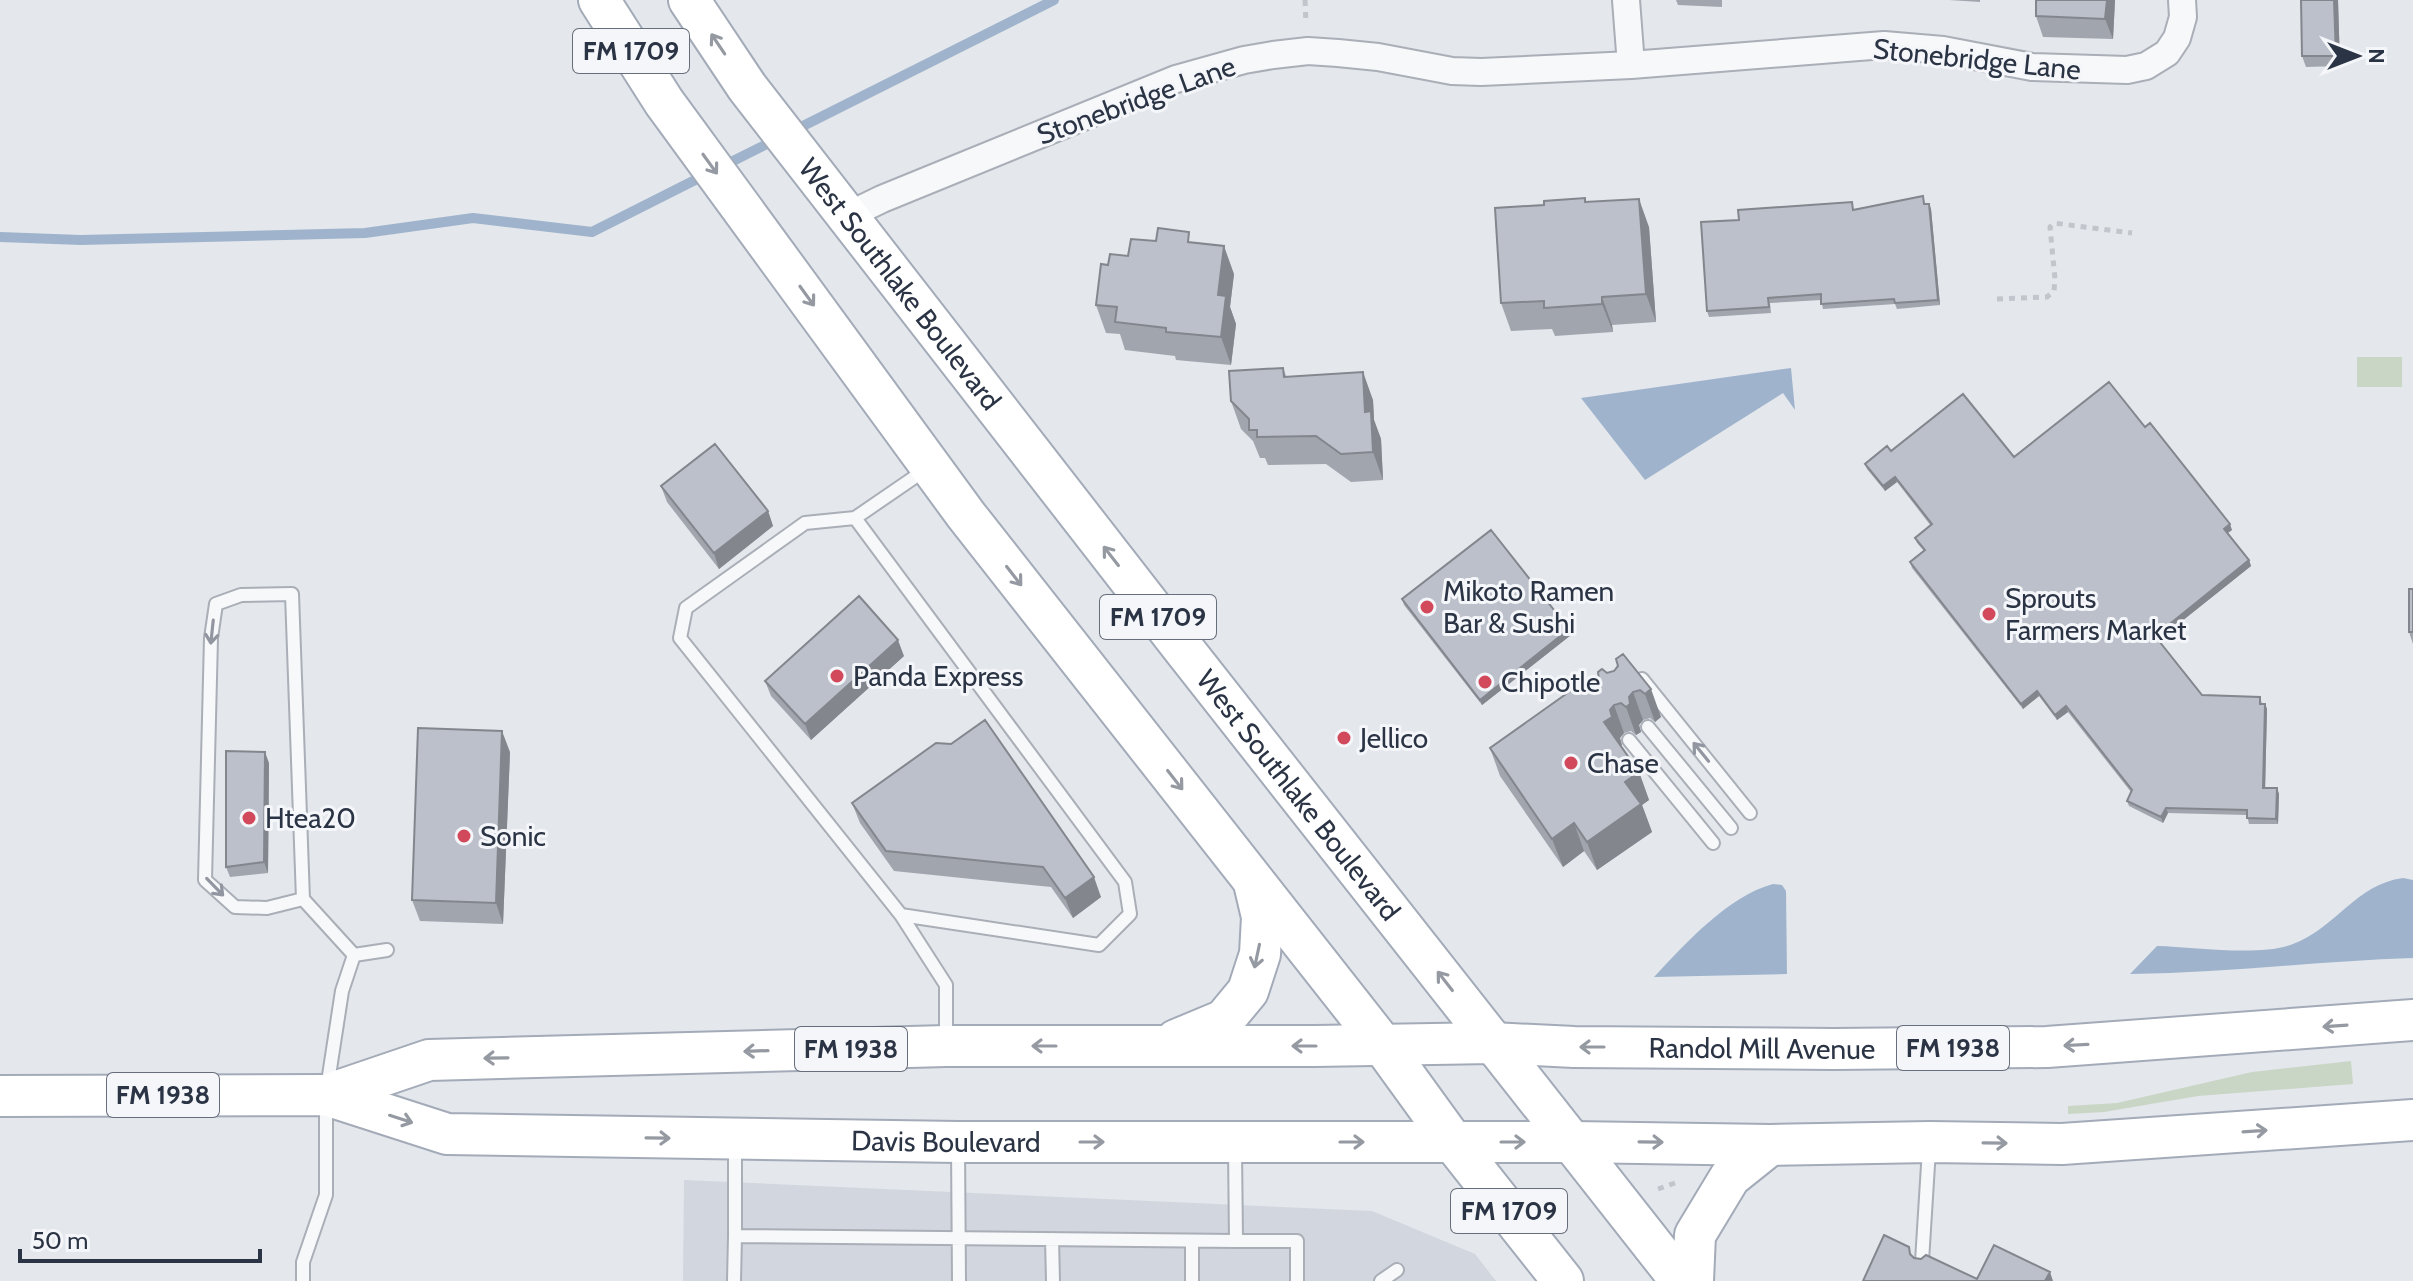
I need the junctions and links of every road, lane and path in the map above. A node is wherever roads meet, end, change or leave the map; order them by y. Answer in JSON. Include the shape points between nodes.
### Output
{"nodes":[{"id":1,"x":599,"y":0,"type":"edge"},
{"id":2,"x":689,"y":0,"type":"edge"},
{"id":3,"x":1626,"y":0,"type":"edge"},
{"id":4,"x":2182,"y":0,"type":"edge"},
{"id":5,"x":1631,"y":65,"type":"junction"},
{"id":6,"x":837,"y":203,"type":"junction"},
{"id":7,"x":2132,"y":233,"type":"dead end"},
{"id":8,"x":1997,"y":299,"type":"dead end"},
{"id":9,"x":931,"y":466,"type":"junction"},
{"id":10,"x":855,"y":518,"type":"junction"},
{"id":11,"x":1633,"y":667,"type":"edge"},
{"id":12,"x":1648,"y":727,"type":"edge"},
{"id":13,"x":1629,"y":740,"type":"edge"},
{"id":14,"x":1750,"y":813,"type":"dead end"},
{"id":15,"x":1731,"y":828,"type":"dead end"},
{"id":16,"x":1713,"y":843,"type":"dead end"},
{"id":17,"x":1253,"y":879,"type":"junction"},
{"id":18,"x":303,"y":899,"type":"junction"},
{"id":19,"x":901,"y":915,"type":"junction"},
{"id":20,"x":387,"y":950,"type":"dead end"},
{"id":21,"x":354,"y":955,"type":"junction"},
{"id":22,"x":2413,"y":1020,"type":"edge"},
{"id":23,"x":1492,"y":1043,"type":"junction"},
{"id":24,"x":1382,"y":1044,"type":"junction"},
{"id":25,"x":946,"y":1046,"type":"junction"},
{"id":26,"x":1160,"y":1047,"type":"junction"},
{"id":27,"x":326,"y":1095,"type":"junction"},
{"id":28,"x":0,"y":1096,"type":"edge"},
{"id":29,"x":2413,"y":1120,"type":"edge"},
{"id":30,"x":735,"y":1140,"type":"junction"},
{"id":31,"x":958,"y":1142,"type":"junction"},
{"id":32,"x":1235,"y":1142,"type":"junction"},
{"id":33,"x":1453,"y":1142,"type":"junction"},
{"id":34,"x":1573,"y":1142,"type":"junction"},
{"id":35,"x":1930,"y":1142,"type":"junction"},
{"id":36,"x":1770,"y":1145,"type":"junction"},
{"id":37,"x":1675,"y":1183,"type":"dead end"},
{"id":38,"x":1658,"y":1189,"type":"dead end"},
{"id":39,"x":735,"y":1236,"type":"junction"},
{"id":40,"x":959,"y":1238,"type":"junction"},
{"id":41,"x":1052,"y":1239,"type":"junction"},
{"id":42,"x":1192,"y":1241,"type":"junction"},
{"id":43,"x":1236,"y":1241,"type":"junction"},
{"id":44,"x":1922,"y":1261,"type":"edge"},
{"id":45,"x":1397,"y":1270,"type":"dead end"},
{"id":46,"x":303,"y":1281,"type":"edge"},
{"id":47,"x":734,"y":1281,"type":"edge"},
{"id":48,"x":959,"y":1281,"type":"edge"},
{"id":49,"x":1053,"y":1281,"type":"edge"},
{"id":50,"x":1192,"y":1281,"type":"edge"},
{"id":51,"x":1297,"y":1281,"type":"edge"},
{"id":52,"x":1381,"y":1281,"type":"edge"},
{"id":53,"x":1563,"y":1281,"type":"edge"},
{"id":54,"x":1681,"y":1281,"type":"edge"},
{"id":55,"x":1693,"y":1281,"type":"edge"}],
"edges":[{"from":1,"to":9,"type":"main road","number":"FM 1709","one_way":true,"via":[[664,102]]},
{"from":6,"to":2,"type":"main road","name":"West Southlake Boulevard","number":"FM 1709","one_way":true,"via":[[747,87]]},
{"from":3,"to":5,"type":"street"},
{"from":4,"to":5,"type":"street","name":"Stonebridge Lane","via":[[2183,17],[2167,53],[2127,70],[2032,67],[1884,45]]},
{"from":5,"to":6,"type":"street","name":"Stonebridge Lane","via":[[1481,72],[1308,51],[1244,60],[1176,79],[882,199]]},
{"from":23,"to":6,"type":"main road","name":"West Southlake Boulevard","number":"FM 1709","one_way":true},
{"from":7,"to":8,"type":"path","via":[[2054,223],[2054,291],[2047,297]]},
{"from":9,"to":10,"type":"lane"},
{"from":9,"to":17,"type":"main road","number":"FM 1709","one_way":true},
{"from":10,"to":19,"type":"lane","via":[[805,523],[686,608],[680,638]]},
{"from":10,"to":19,"type":"lane","via":[[1125,882],[1130,914],[1099,945]]},
{"from":14,"to":11,"type":"lane","one_way":true},
{"from":12,"to":15,"type":"lane"},
{"from":13,"to":16,"type":"lane"},
{"from":17,"to":24,"type":"main road","number":"FM 1709"},
{"from":17,"to":26,"type":"main road","one_way":true,"via":[[1262,917],[1260,954],[1248,991],[1224,1020]]},
{"from":18,"to":18,"type":"lane","one_way":true,"via":[[292,594],[241,595],[216,604],[211,638],[205,880],[235,907],[267,908]]},
{"from":18,"to":21,"type":"lane"},
{"from":19,"to":25,"type":"lane","via":[[946,985]]},
{"from":20,"to":21,"type":"lane"},
{"from":21,"to":27,"type":"lane","via":[[342,991]]},
{"from":22,"to":23,"type":"main road","name":"Randol Mill Avenue","number":"FM 1938","one_way":true,"via":[[2047,1047]]},
{"from":23,"to":24,"type":"main road","name":"Davis Boulevard","number":"FM 1938"},
{"from":23,"to":34,"type":"main road","name":"West Southlake Boulevard","number":"FM 1709"},
{"from":24,"to":26,"type":"main road","name":"Davis Boulevard","number":"FM 1938","one_way":true},
{"from":24,"to":33,"type":"main road","number":"FM 1709"},
{"from":26,"to":25,"type":"main road","name":"Davis Boulevard","number":"FM 1938","one_way":true},
{"from":25,"to":27,"type":"main road","name":"Davis Boulevard","number":"FM 1938","one_way":true,"via":[[429,1060]]},
{"from":27,"to":28,"type":"main road","name":"Davis Boulevard","number":"FM 1938"},
{"from":27,"to":30,"type":"main road","name":"Davis Boulevard","number":"FM 1938","one_way":true,"via":[[447,1134]]},
{"from":27,"to":46,"type":"lane","via":[[326,1195],[303,1262]]},
{"from":35,"to":29,"type":"main road","number":"FM 1938","one_way":true,"via":[[2062,1144]]},
{"from":30,"to":31,"type":"main road","name":"Davis Boulevard","number":"FM 1938"},
{"from":30,"to":39,"type":"lane"},
{"from":31,"to":32,"type":"main road","name":"Davis Boulevard","number":"FM 1938","one_way":true},
{"from":31,"to":40,"type":"lane"},
{"from":32,"to":33,"type":"main road","name":"Davis Boulevard","number":"FM 1938","one_way":true},
{"from":32,"to":43,"type":"lane"},
{"from":33,"to":34,"type":"main road","name":"Davis Boulevard","number":"FM 1938","one_way":true},
{"from":33,"to":53,"type":"main road","number":"FM 1709"},
{"from":34,"to":36,"type":"main road","number":"FM 1938","one_way":true},
{"from":34,"to":54,"type":"main road","name":"West Southlake Boulevard","number":"FM 1709"},
{"from":35,"to":36,"type":"main road","number":"FM 1938"},
{"from":35,"to":44,"type":"lane"},
{"from":36,"to":55,"type":"main road","via":[[1730,1177],[1695,1235]]},
{"from":37,"to":38,"type":"path"},
{"from":39,"to":40,"type":"lane"},
{"from":39,"to":47,"type":"lane"},
{"from":40,"to":41,"type":"lane"},
{"from":40,"to":48,"type":"lane"},
{"from":41,"to":42,"type":"lane"},
{"from":41,"to":49,"type":"lane"},
{"from":42,"to":43,"type":"lane"},
{"from":42,"to":50,"type":"lane"},
{"from":43,"to":51,"type":"lane","via":[[1297,1241]]},
{"from":45,"to":52,"type":"lane"}]}
